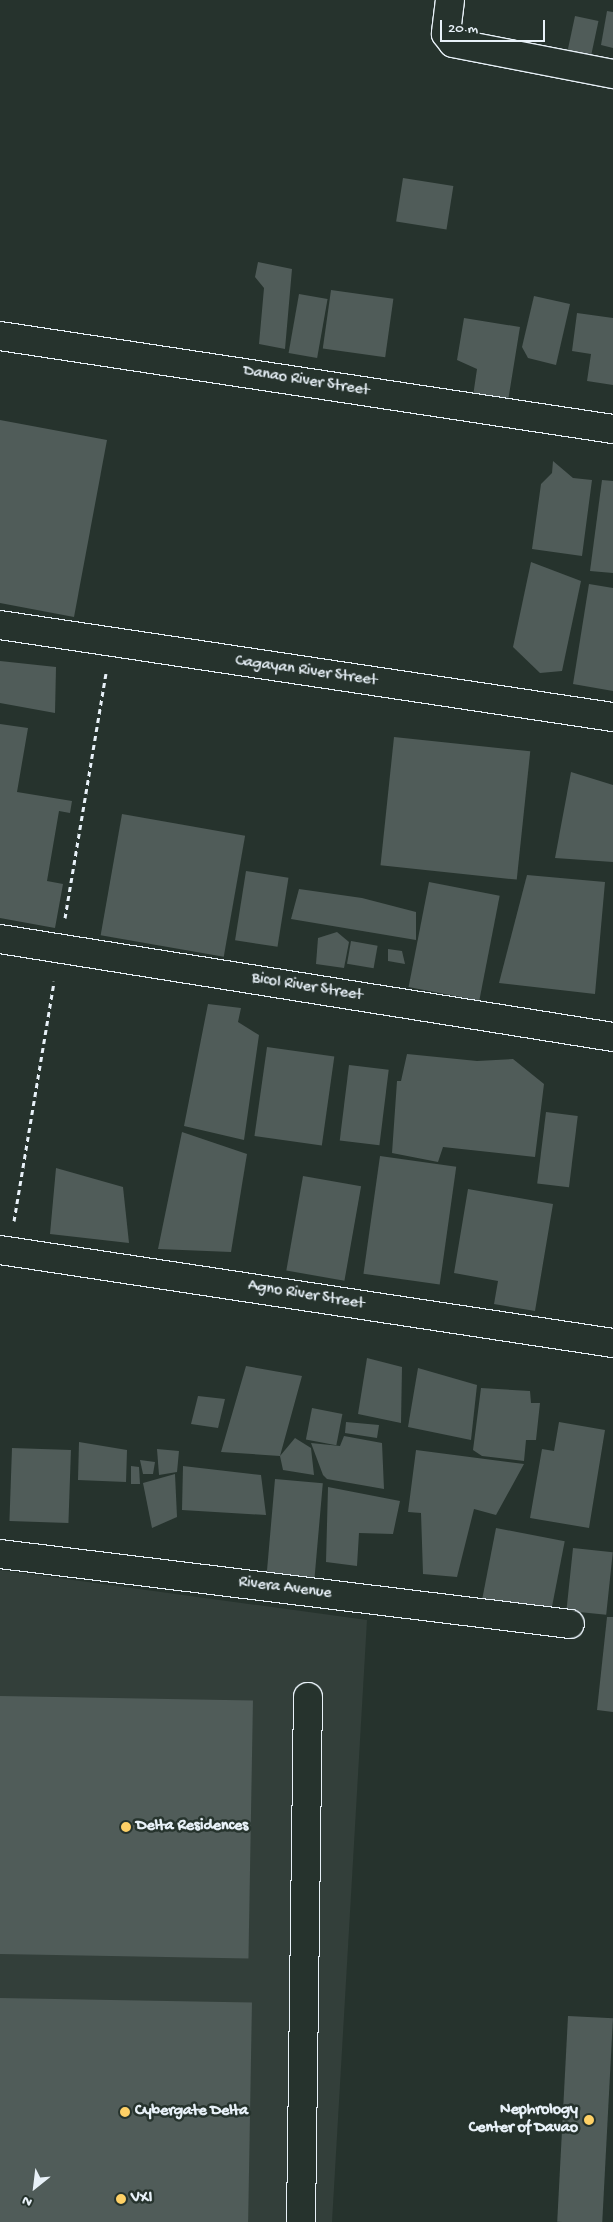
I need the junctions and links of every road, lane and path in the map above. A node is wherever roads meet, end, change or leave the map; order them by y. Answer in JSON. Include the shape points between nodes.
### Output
{"nodes":[{"id":1,"x":450,"y":0,"type":"edge"},
{"id":2,"x":613,"y":74,"type":"edge"},
{"id":3,"x":0,"y":336,"type":"edge"},
{"id":4,"x":613,"y":429,"type":"edge"},
{"id":5,"x":0,"y":625,"type":"edge"},
{"id":6,"x":613,"y":717,"type":"edge"},
{"id":7,"x":0,"y":939,"type":"edge"},
{"id":8,"x":613,"y":1037,"type":"edge"},
{"id":9,"x":0,"y":1250,"type":"edge"},
{"id":10,"x":613,"y":1343,"type":"edge"},
{"id":11,"x":0,"y":1554,"type":"edge"},
{"id":12,"x":570,"y":1624,"type":"dead end"},
{"id":13,"x":308,"y":1696,"type":"dead end"},
{"id":14,"x":301,"y":2222,"type":"edge"}],
"edges":[{"from":1,"to":2,"type":"street","via":[[446,34],[452,43]]},
{"from":3,"to":4,"type":"street","name":"Danao River Street"},
{"from":5,"to":6,"type":"street","name":"Cagayan River Street"},
{"from":7,"to":8,"type":"street","name":"Bicol River Street"},
{"from":9,"to":10,"type":"street","name":"Agno River Street"},
{"from":11,"to":12,"type":"street","name":"Rivera Avenue"},
{"from":13,"to":14,"type":"street"}]}
